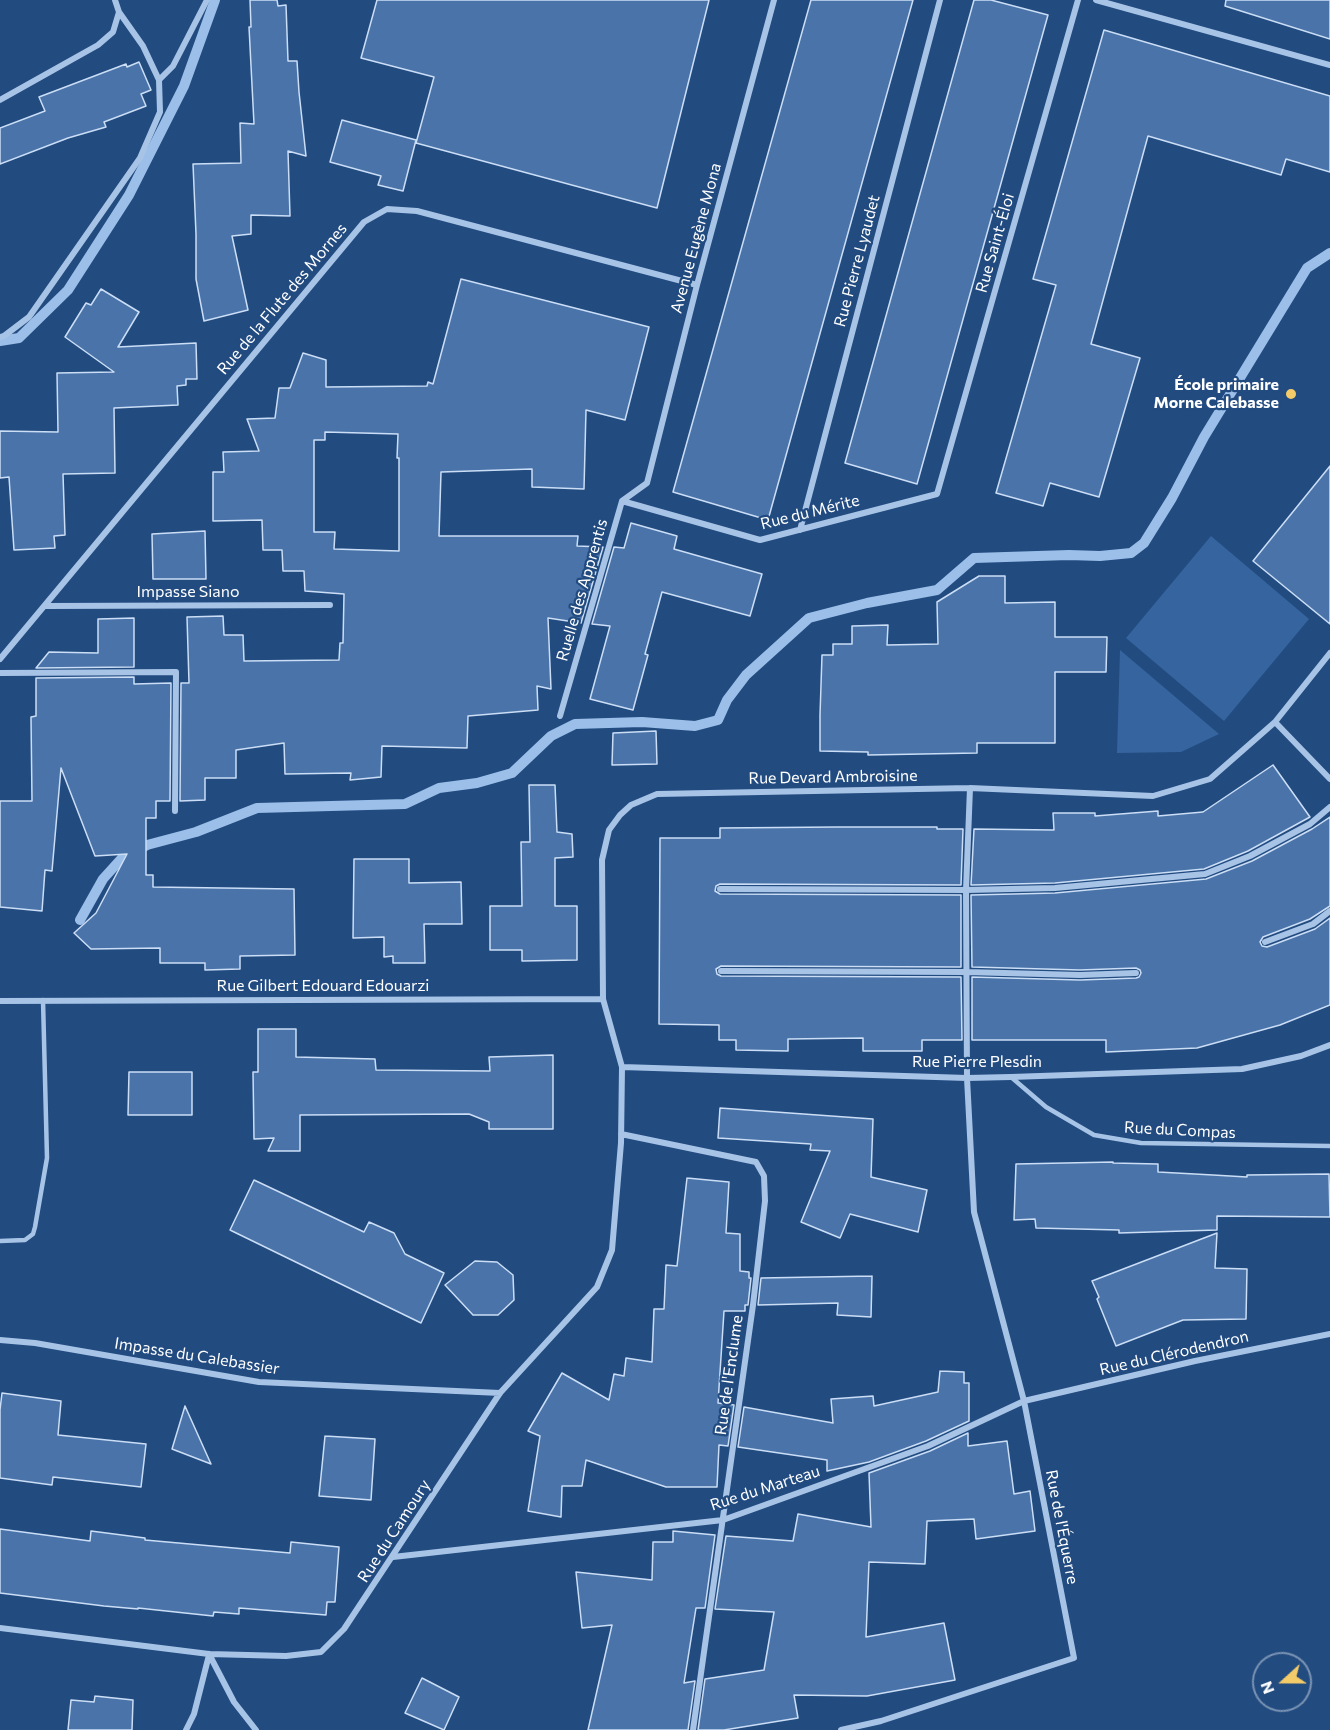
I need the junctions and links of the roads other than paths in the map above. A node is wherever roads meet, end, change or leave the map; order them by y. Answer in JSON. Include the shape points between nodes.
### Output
{"nodes":[{"id":1,"x":115,"y":0,"type":"edge"},
{"id":2,"x":207,"y":0,"type":"edge"},
{"id":3,"x":774,"y":0,"type":"edge"},
{"id":4,"x":940,"y":0,"type":"edge"},
{"id":5,"x":1078,"y":0,"type":"edge"},
{"id":6,"x":1096,"y":0,"type":"edge"},
{"id":7,"x":119,"y":12,"type":"junction"},
{"id":8,"x":1330,"y":65,"type":"edge"},
{"id":9,"x":159,"y":80,"type":"junction"},
{"id":10,"x":0,"y":100,"type":"edge"},
{"id":11,"x":697,"y":285,"type":"junction"},
{"id":12,"x":0,"y":337,"type":"edge"},
{"id":13,"x":647,"y":483,"type":"joint"},
{"id":14,"x":937,"y":494,"type":"joint"},
{"id":15,"x":622,"y":501,"type":"junction"},
{"id":16,"x":800,"y":530,"type":"junction"},
{"id":17,"x":330,"y":605,"type":"dead end"},
{"id":18,"x":46,"y":606,"type":"junction"},
{"id":19,"x":1330,"y":653,"type":"edge"},
{"id":20,"x":0,"y":659,"type":"edge"},
{"id":21,"x":0,"y":673,"type":"edge"},
{"id":22,"x":560,"y":716,"type":"dead end"},
{"id":23,"x":1275,"y":722,"type":"junction"},
{"id":24,"x":1330,"y":778,"type":"edge"},
{"id":25,"x":970,"y":788,"type":"junction"},
{"id":26,"x":1330,"y":807,"type":"edge"},
{"id":27,"x":175,"y":811,"type":"dead end"},
{"id":28,"x":720,"y":889,"type":"dead end"},
{"id":29,"x":966,"y":890,"type":"junction"},
{"id":30,"x":1330,"y":911,"type":"edge"},
{"id":31,"x":1265,"y":942,"type":"dead end"},
{"id":32,"x":721,"y":971,"type":"dead end"},
{"id":33,"x":966,"y":972,"type":"junction"},
{"id":34,"x":1136,"y":973,"type":"dead end"},
{"id":35,"x":603,"y":999,"type":"junction"},
{"id":36,"x":43,"y":1000,"type":"junction"},
{"id":37,"x":0,"y":1001,"type":"edge"},
{"id":38,"x":1330,"y":1045,"type":"edge"},
{"id":39,"x":622,"y":1067,"type":"junction"},
{"id":40,"x":1011,"y":1077,"type":"junction"},
{"id":41,"x":966,"y":1078,"type":"junction"},
{"id":42,"x":621,"y":1134,"type":"junction"},
{"id":43,"x":621,"y":1143,"type":"joint"},
{"id":44,"x":1330,"y":1146,"type":"edge"},
{"id":45,"x":0,"y":1241,"type":"edge"},
{"id":46,"x":1330,"y":1334,"type":"edge"},
{"id":47,"x":0,"y":1340,"type":"edge"},
{"id":48,"x":500,"y":1393,"type":"junction"},
{"id":49,"x":1024,"y":1401,"type":"junction"},
{"id":50,"x":723,"y":1520,"type":"junction"},
{"id":51,"x":393,"y":1557,"type":"junction"},
{"id":52,"x":0,"y":1628,"type":"edge"},
{"id":53,"x":209,"y":1654,"type":"junction"},
{"id":54,"x":186,"y":1730,"type":"edge"},
{"id":55,"x":256,"y":1730,"type":"edge"},
{"id":56,"x":693,"y":1730,"type":"edge"},
{"id":57,"x":841,"y":1730,"type":"edge"}],
"edges":[{"from":1,"to":7,"type":"street"},
{"from":2,"to":9,"type":"street","via":[[173,66]]},
{"from":3,"to":11,"type":"street","name":"Avenue Eugène Mona"},
{"from":4,"to":16,"type":"street","name":"Rue Pierre Lyaudet"},
{"from":5,"to":14,"type":"street","name":"Rue Saint-Éloi"},
{"from":6,"to":8,"type":"street"},
{"from":7,"to":9,"type":"street","via":[[143,46]]},
{"from":7,"to":10,"type":"street","via":[[113,32],[98,45]]},
{"from":9,"to":12,"type":"street","via":[[160,112],[140,158],[29,317]]},
{"from":11,"to":13,"type":"street","name":"Avenue Eugène Mona"},
{"from":11,"to":18,"type":"street","name":"Rue de la Flute des Mornes","via":[[417,211],[387,209],[364,222]]},
{"from":13,"to":15,"type":"street","name":"Ruelle des Apprentis"},
{"from":14,"to":16,"type":"street","name":"Rue du Mérite"},
{"from":15,"to":16,"type":"street","name":"Rue du Mérite","via":[[760,540]]},
{"from":15,"to":22,"type":"street","name":"Ruelle des Apprentis"},
{"from":17,"to":18,"type":"street","name":"Impasse Siano"},
{"from":18,"to":20,"type":"street","name":"Rue de la Flute des Mornes"},
{"from":19,"to":23,"type":"street","name":"Rue Devard Ambroisine"},
{"from":21,"to":27,"type":"street","via":[[176,672]]},
{"from":23,"to":24,"type":"street"},
{"from":23,"to":25,"type":"street","name":"Rue Devard Ambroisine","via":[[1210,779],[1153,796]]},
{"from":25,"to":29,"type":"street","name":"Rue de l'Équerre"},
{"from":25,"to":35,"type":"street","name":"Rue Devard Ambroisine","via":[[657,794],[631,805],[609,830],[602,860]]},
{"from":26,"to":29,"type":"street","via":[[1310,824],[1250,856],[1205,874],[1055,888]]},
{"from":28,"to":29,"type":"street"},
{"from":29,"to":33,"type":"street","name":"Rue de l'Équerre"},
{"from":30,"to":31,"type":"street","via":[[1313,924]]},
{"from":32,"to":33,"type":"street"},
{"from":33,"to":34,"type":"street"},
{"from":33,"to":41,"type":"street","name":"Rue de l'Équerre"},
{"from":35,"to":36,"type":"street","name":"Rue Gilbert Edouard Edouarzi"},
{"from":35,"to":39,"type":"street","name":"Rue Devard Ambroisine"},
{"from":36,"to":37,"type":"street","name":"Rue Gilbert Edouard Edouarzi"},
{"from":36,"to":45,"type":"lane","via":[[47,1158],[35,1227],[25,1240]]},
{"from":38,"to":40,"type":"street","name":"Rue Pierre Plesdin","via":[[1242,1069]]},
{"from":39,"to":41,"type":"street","name":"Rue Pierre Plesdin"},
{"from":39,"to":42,"type":"street","name":"Rue Devard Ambroisine"},
{"from":40,"to":41,"type":"street","name":"Rue Pierre Plesdin"},
{"from":40,"to":44,"type":"lane","name":"Rue du Compas","via":[[1046,1107],[1094,1135],[1141,1143]]},
{"from":41,"to":49,"type":"street","name":"Rue de l'Équerre","via":[[974,1212]]},
{"from":42,"to":43,"type":"street","name":"Rue Devard Ambroisine"},
{"from":42,"to":50,"type":"street","name":"Rue de l'Enclume","via":[[756,1162],[764,1176],[760,1247]]},
{"from":43,"to":48,"type":"street","name":"Rue du Camoury","via":[[612,1250],[597,1287]]},
{"from":46,"to":49,"type":"street","name":"Rue du Clérodendron"},
{"from":47,"to":48,"type":"street","name":"Impasse du Calebassier","via":[[259,1382]]},
{"from":48,"to":51,"type":"street","name":"Rue du Camoury"},
{"from":49,"to":50,"type":"street","name":"Rue du Marteau","via":[[928,1446]]},
{"from":49,"to":57,"type":"street","name":"Rue de l'Équerre","via":[[1074,1658],[881,1721]]},
{"from":50,"to":51,"type":"street","name":"Rue du Marteau"},
{"from":50,"to":56,"type":"street","name":"Rue de l'Enclume"},
{"from":51,"to":53,"type":"street","name":"Rue du Camoury","via":[[344,1629],[321,1652],[286,1656]]},
{"from":52,"to":53,"type":"street","name":"Rue du Camoury"},
{"from":53,"to":54,"type":"street","via":[[194,1714]]},
{"from":53,"to":55,"type":"street","via":[[234,1702]]}]}
